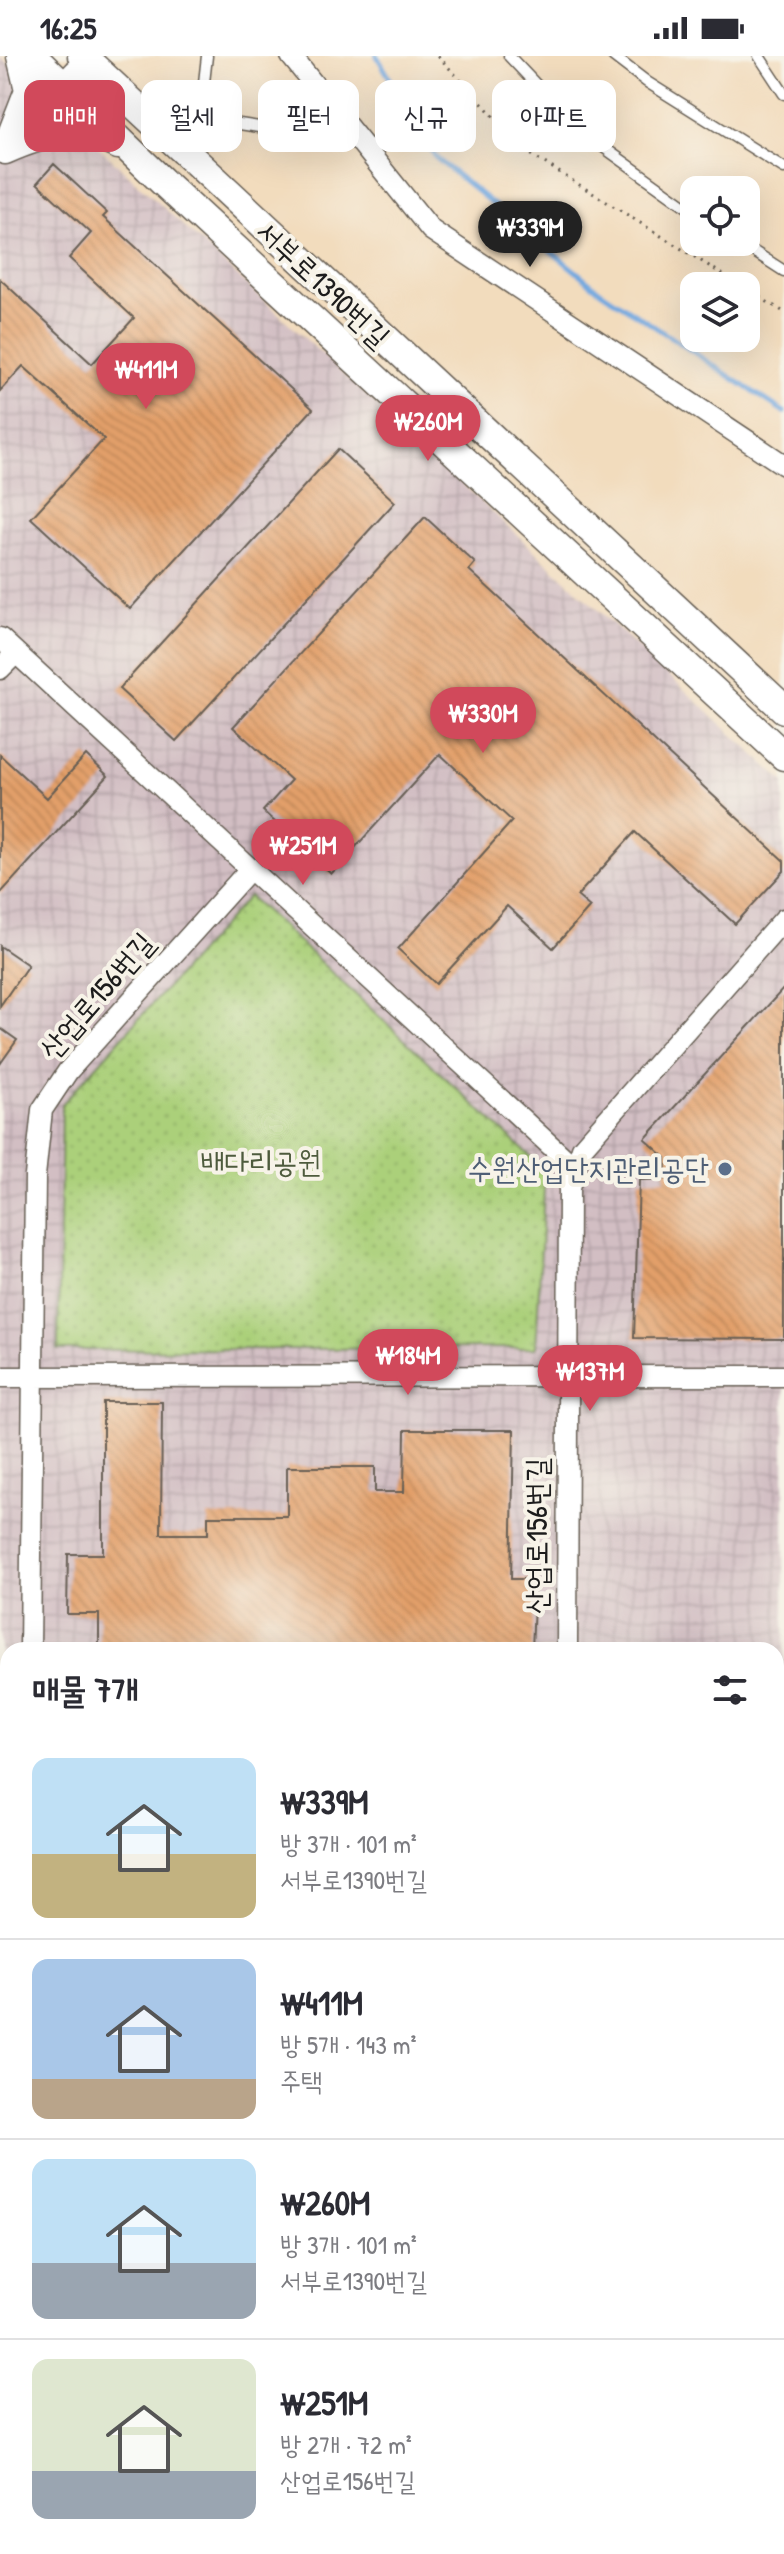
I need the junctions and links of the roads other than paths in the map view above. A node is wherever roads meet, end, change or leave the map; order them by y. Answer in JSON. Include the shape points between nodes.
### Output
{"nodes":[{"id":1,"x":21,"y":56,"type":"edge"},
{"id":2,"x":32,"y":56,"type":"edge"},
{"id":3,"x":207,"y":56,"type":"edge"},
{"id":4,"x":291,"y":56,"type":"edge"},
{"id":5,"x":509,"y":56,"type":"edge"},
{"id":6,"x":613,"y":56,"type":"edge"},
{"id":7,"x":759,"y":56,"type":"edge"},
{"id":8,"x":85,"y":59,"type":"edge"},
{"id":9,"x":57,"y":80,"type":"edge"},
{"id":10,"x":69,"y":80,"type":"edge"},
{"id":11,"x":784,"y":94,"type":"edge"},
{"id":12,"x":24,"y":130,"type":"edge"},
{"id":13,"x":360,"y":142,"type":"junction"},
{"id":14,"x":125,"y":145,"type":"edge"},
{"id":15,"x":131,"y":151,"type":"junction"},
{"id":16,"x":3,"y":153,"type":"edge"},
{"id":17,"x":782,"y":162,"type":"edge"},
{"id":18,"x":680,"y":202,"type":"edge"},
{"id":19,"x":760,"y":256,"type":"edge"},
{"id":20,"x":784,"y":271,"type":"edge"},
{"id":21,"x":784,"y":465,"type":"edge"},
{"id":22,"x":0,"y":638,"type":"edge"},
{"id":23,"x":16,"y":653,"type":"junction"},
{"id":24,"x":0,"y":669,"type":"edge"},
{"id":25,"x":784,"y":709,"type":"edge"},
{"id":26,"x":784,"y":759,"type":"edge"},
{"id":27,"x":250,"y":869,"type":"junction"},
{"id":28,"x":784,"y":919,"type":"edge"},
{"id":29,"x":576,"y":1169,"type":"junction"},
{"id":30,"x":568,"y":1374,"type":"junction"},
{"id":31,"x":784,"y":1376,"type":"edge"},
{"id":32,"x":0,"y":1377,"type":"edge"},
{"id":33,"x":33,"y":1377,"type":"junction"},
{"id":34,"x":30,"y":1642,"type":"edge"},
{"id":35,"x":567,"y":1642,"type":"edge"}],
"edges":[{"from":1,"to":16,"type":"street","via":[[29,90]]},
{"from":2,"to":9,"type":"street","name":"서부로1390번길"},
{"from":3,"to":13,"type":"lane","via":[[200,118]]},
{"from":4,"to":13,"type":"street"},
{"from":5,"to":18,"type":"lane","via":[[578,129]]},
{"from":6,"to":17,"type":"lane"},
{"from":7,"to":11,"type":"lane"},
{"from":8,"to":10,"type":"street"},
{"from":8,"to":25,"type":"street","name":"서부로1390번길"},
{"from":12,"to":16,"type":"street"},
{"from":13,"to":21,"type":"street","via":[[431,230]]},
{"from":14,"to":15,"type":"street","name":"서부로1390번길"},
{"from":15,"to":16,"type":"street","via":[[98,135],[67,130],[44,133]]},
{"from":15,"to":26,"type":"street","name":"서부로1390번길"},
{"from":19,"to":20,"type":"lane"},
{"from":22,"to":23,"type":"street"},
{"from":23,"to":24,"type":"street"},
{"from":23,"to":27,"type":"street"},
{"from":27,"to":29,"type":"street"},
{"from":27,"to":33,"type":"street","name":"산업로156번길","via":[[68,1071],[42,1110],[35,1176]]},
{"from":28,"to":29,"type":"street","name":"산업로156번길","via":[[582,1148]]},
{"from":29,"to":30,"type":"street","name":"산업로156번길","via":[[569,1188]]},
{"from":30,"to":31,"type":"street"},
{"from":30,"to":33,"type":"street"},
{"from":30,"to":35,"type":"street","name":"산업로156번길"},
{"from":32,"to":33,"type":"street"},
{"from":33,"to":34,"type":"street","name":"산업로156번길"}]}
